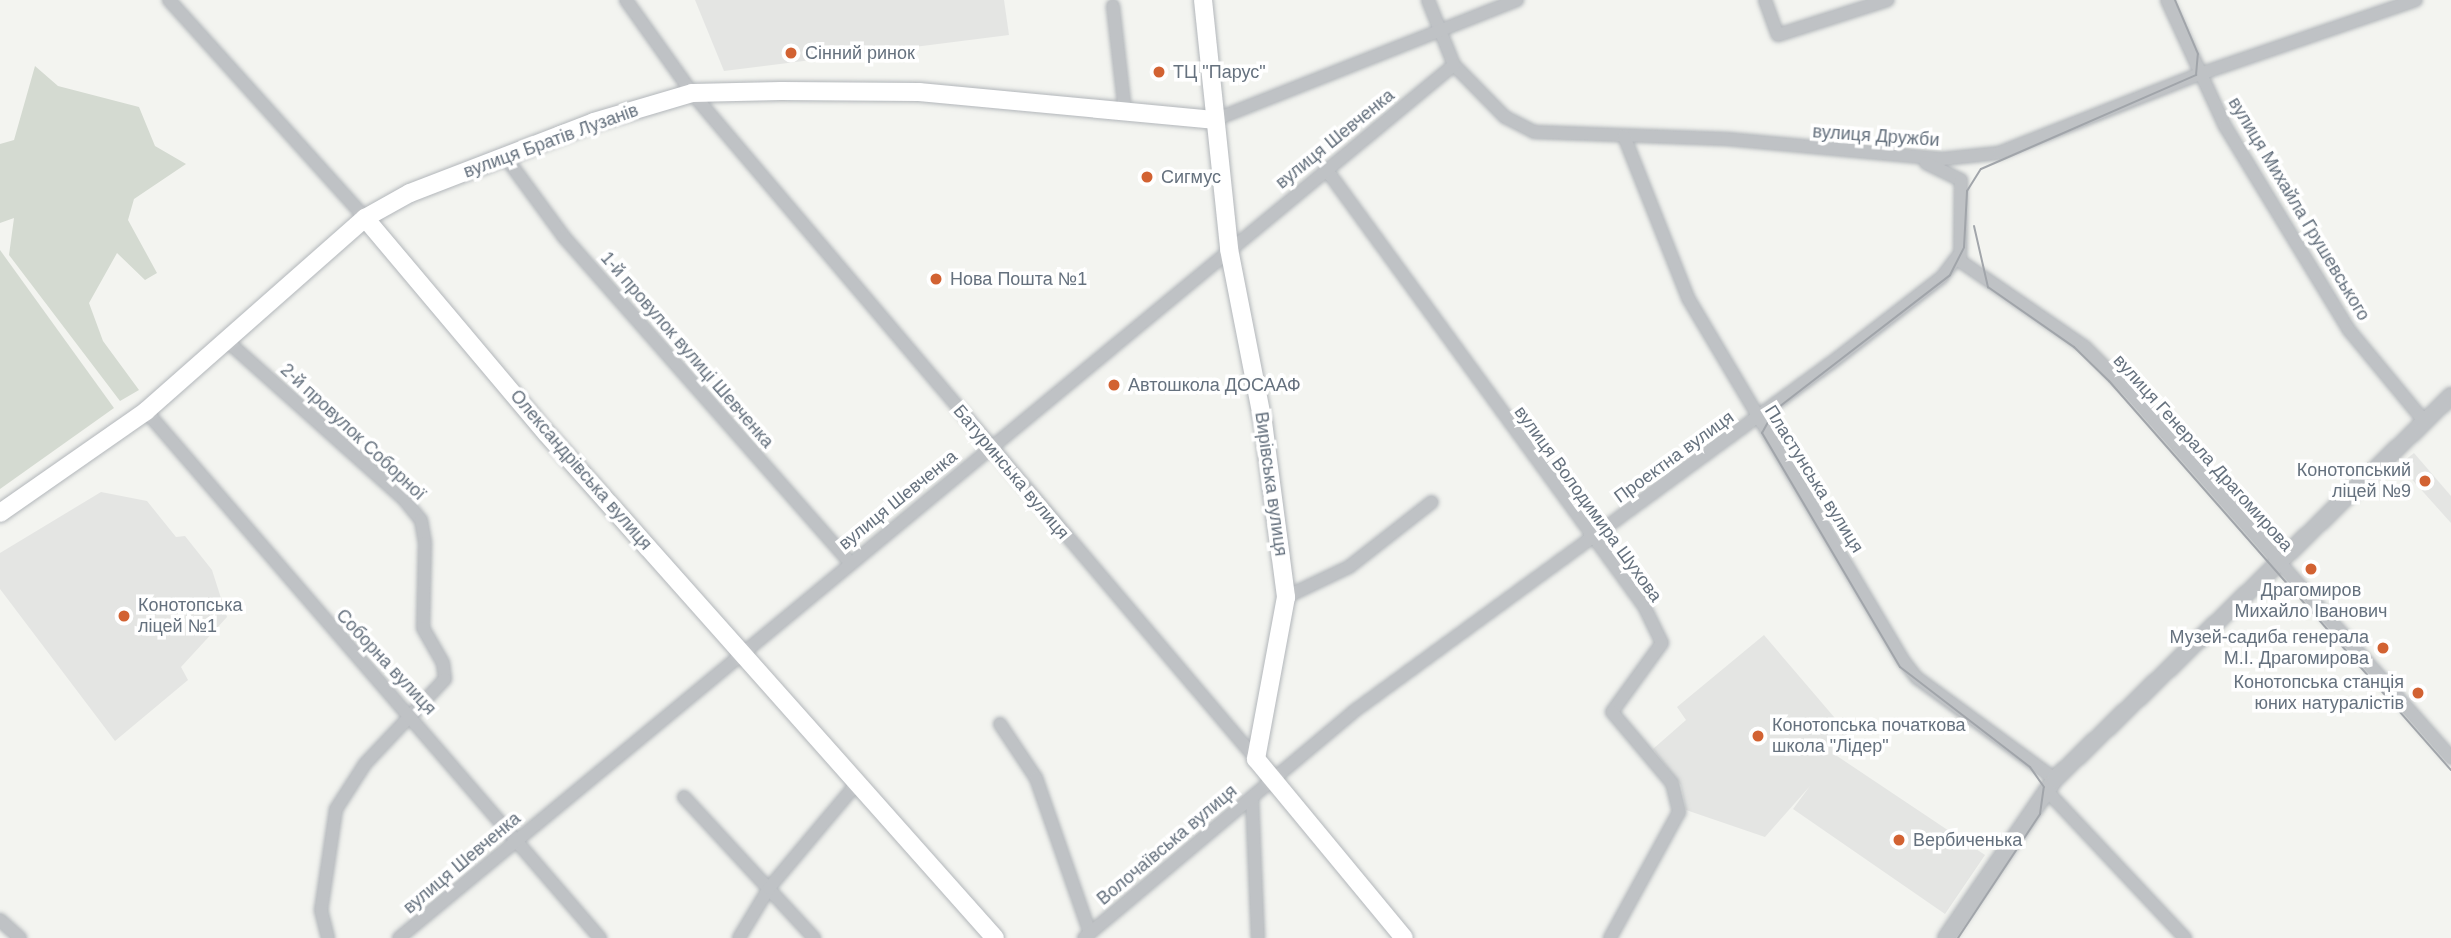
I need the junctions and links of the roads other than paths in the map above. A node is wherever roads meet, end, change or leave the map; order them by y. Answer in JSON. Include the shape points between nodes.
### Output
{"nodes":[{"id":1,"x":169,"y":0,"type":"edge"},
{"id":2,"x":626,"y":0,"type":"edge"},
{"id":3,"x":1203,"y":0,"type":"edge"},
{"id":4,"x":1429,"y":0,"type":"edge"},
{"id":5,"x":1517,"y":0,"type":"edge"},
{"id":6,"x":1765,"y":0,"type":"edge"},
{"id":7,"x":1888,"y":0,"type":"edge"},
{"id":8,"x":2167,"y":0,"type":"edge"},
{"id":9,"x":2416,"y":0,"type":"edge"},
{"id":10,"x":1113,"y":6,"type":"dead end"},
{"id":11,"x":1436,"y":32,"type":"junction"},
{"id":12,"x":1454,"y":65,"type":"junction"},
{"id":13,"x":2200,"y":74,"type":"junction"},
{"id":14,"x":692,"y":93,"type":"junction"},
{"id":15,"x":1125,"y":111,"type":"junction"},
{"id":16,"x":1214,"y":120,"type":"junction"},
{"id":17,"x":1624,"y":136,"type":"junction"},
{"id":18,"x":504,"y":155,"type":"junction"},
{"id":19,"x":1974,"y":157,"type":"junction"},
{"id":20,"x":1901,"y":158,"type":"junction"},
{"id":21,"x":1326,"y":169,"type":"junction"},
{"id":22,"x":1961,"y":180,"type":"junction"},
{"id":23,"x":365,"y":218,"type":"junction"},
{"id":24,"x":1228,"y":249,"type":"junction"},
{"id":25,"x":1957,"y":257,"type":"junction"},
{"id":26,"x":226,"y":340,"type":"junction"},
{"id":27,"x":2451,"y":396,"type":"edge"},
{"id":28,"x":146,"y":411,"type":"junction"},
{"id":29,"x":1755,"y":419,"type":"junction"},
{"id":30,"x":2424,"y":421,"type":"junction"},
{"id":31,"x":991,"y":448,"type":"junction"},
{"id":32,"x":1433,"y":502,"type":"dead end"},
{"id":33,"x":0,"y":513,"type":"edge"},
{"id":34,"x":1592,"y":539,"type":"junction"},
{"id":35,"x":850,"y":562,"type":"junction"},
{"id":36,"x":2281,"y":567,"type":"junction"},
{"id":37,"x":1286,"y":597,"type":"junction"},
{"id":38,"x":743,"y":654,"type":"junction"},
{"id":39,"x":412,"y":715,"type":"junction"},
{"id":40,"x":1000,"y":724,"type":"dead end"},
{"id":41,"x":2451,"y":758,"type":"edge"},
{"id":42,"x":1256,"y":759,"type":"junction"},
{"id":43,"x":1272,"y":780,"type":"junction"},
{"id":44,"x":858,"y":783,"type":"junction"},
{"id":45,"x":2051,"y":785,"type":"junction"},
{"id":46,"x":684,"y":797,"type":"dead end"},
{"id":47,"x":1252,"y":797,"type":"junction"},
{"id":48,"x":518,"y":838,"type":"junction"},
{"id":49,"x":769,"y":888,"type":"junction"},
{"id":50,"x":0,"y":920,"type":"edge"},
{"id":51,"x":1087,"y":936,"type":"edge"},
{"id":52,"x":20,"y":938,"type":"edge"},
{"id":53,"x":328,"y":938,"type":"edge"},
{"id":54,"x":399,"y":938,"type":"edge"},
{"id":55,"x":600,"y":938,"type":"edge"},
{"id":56,"x":739,"y":938,"type":"edge"},
{"id":57,"x":814,"y":938,"type":"edge"},
{"id":58,"x":995,"y":938,"type":"edge"},
{"id":59,"x":1258,"y":938,"type":"edge"},
{"id":60,"x":1404,"y":938,"type":"edge"},
{"id":61,"x":1610,"y":938,"type":"edge"},
{"id":62,"x":1946,"y":938,"type":"edge"},
{"id":63,"x":2185,"y":938,"type":"edge"}],
"edges":[{"from":1,"to":23,"type":"street","name":"Олександрівська вулиця"},
{"from":2,"to":14,"type":"street","name":"Батуринська вулиця"},
{"from":3,"to":16,"type":"main road","name":"Вирівська вулиця"},
{"from":4,"to":11,"type":"street","name":"вулиця Дружби"},
{"from":5,"to":11,"type":"street"},
{"from":6,"to":7,"type":"street","via":[[1778,34]]},
{"from":8,"to":13,"type":"street","name":"вулиця Михайла Грушевського"},
{"from":9,"to":13,"type":"street","name":"вулиця Дружби"},
{"from":10,"to":15,"type":"street"},
{"from":11,"to":12,"type":"street","name":"вулиця Дружби"},
{"from":11,"to":16,"type":"street"},
{"from":12,"to":17,"type":"street","name":"вулиця Дружби","via":[[1505,117],[1534,132]]},
{"from":12,"to":21,"type":"street","name":"вулиця Шевченка"},
{"from":13,"to":19,"type":"street","name":"вулиця Дружби","via":[[2094,119]]},
{"from":13,"to":30,"type":"street","name":"вулиця Михайла Грушевського","via":[[2349,330]]},
{"from":14,"to":15,"type":"main road","name":"вулиця Братів Лузанів","via":[[919,92]]},
{"from":14,"to":18,"type":"main road","name":"вулиця Братів Лузанів"},
{"from":14,"to":31,"type":"street","name":"Батуринська вулиця"},
{"from":15,"to":16,"type":"main road","name":"вулиця Братів Лузанів"},
{"from":16,"to":24,"type":"main road","name":"Вирівська вулиця"},
{"from":17,"to":20,"type":"street","name":"вулиця Дружби","via":[[1727,139]]},
{"from":17,"to":29,"type":"street","name":"Пластунська вулиця","via":[[1688,298]]},
{"from":18,"to":23,"type":"main road","name":"вулиця Братів Лузанів"},
{"from":18,"to":35,"type":"street","name":"1-й провулок вулиці Шевченка","via":[[564,237]]},
{"from":19,"to":20,"type":"street","name":"вулиця Дружби"},
{"from":19,"to":22,"type":"street"},
{"from":20,"to":22,"type":"street"},
{"from":21,"to":24,"type":"street","name":"вулиця Шевченка"},
{"from":21,"to":34,"type":"street","name":"вулиця Володимира Шухова"},
{"from":22,"to":25,"type":"street"},
{"from":23,"to":26,"type":"main road","name":"вулиця Братів Лузанів"},
{"from":23,"to":38,"type":"main road","name":"Олександрівська вулиця"},
{"from":24,"to":31,"type":"street","name":"вулиця Шевченка"},
{"from":24,"to":37,"type":"main road","name":"Вирівська вулиця","via":[[1263,422]]},
{"from":25,"to":29,"type":"street","name":"Проектна вулиця","via":[[1942,277]]},
{"from":25,"to":36,"type":"street","name":"вулиця Генерала Драгомирова","via":[[2085,347]]},
{"from":26,"to":28,"type":"main road","name":"вулиця Братів Лузанів"},
{"from":26,"to":39,"type":"street","name":"2-й провулок Соборної","via":[[422,520],[423,628],[443,663],[445,679]]},
{"from":27,"to":30,"type":"street"},
{"from":28,"to":33,"type":"main road","name":"вулиця Братів Лузанів"},
{"from":28,"to":39,"type":"street","name":"Соборна вулиця","via":[[301,597]]},
{"from":29,"to":34,"type":"street","name":"Проектна вулиця"},
{"from":29,"to":45,"type":"street","name":"Пластунська вулиця","via":[[1909,669]]},
{"from":30,"to":36,"type":"street"},
{"from":31,"to":35,"type":"street","name":"вулиця Шевченка"},
{"from":31,"to":42,"type":"street","name":"Батуринська вулиця"},
{"from":32,"to":37,"type":"street","via":[[1349,567]]},
{"from":34,"to":43,"type":"street","name":"Проектна вулиця","via":[[1353,712]]},
{"from":34,"to":61,"type":"street","name":"вулиця Володимира Шухова","via":[[1644,606],[1662,643],[1612,712],[1672,783],[1679,812]]},
{"from":35,"to":38,"type":"street","name":"вулиця Шевченка"},
{"from":36,"to":41,"type":"street","name":"вулиця Генерала Драгомирова"},
{"from":36,"to":45,"type":"street"},
{"from":37,"to":42,"type":"main road","name":"Вирівська вулиця"},
{"from":38,"to":44,"type":"main road","name":"Олександрівська вулиця"},
{"from":38,"to":48,"type":"street","name":"вулиця Шевченка"},
{"from":39,"to":48,"type":"street","name":"Соборна вулиця"},
{"from":39,"to":53,"type":"street","via":[[365,764],[336,809],[321,910]]},
{"from":40,"to":51,"type":"street","via":[[1036,778]]},
{"from":42,"to":43,"type":"main road","name":"Батуринська вулиця"},
{"from":43,"to":47,"type":"street","name":"Волочаївська вулиця"},
{"from":43,"to":60,"type":"main road","name":"Батуринська вулиця"},
{"from":44,"to":49,"type":"street"},
{"from":44,"to":58,"type":"main road","name":"Олександрівська вулиця"},
{"from":45,"to":62,"type":"street"},
{"from":45,"to":63,"type":"street","name":"Пластунська вулиця"},
{"from":46,"to":49,"type":"street"},
{"from":47,"to":51,"type":"street","name":"Волочаївська вулиця"},
{"from":47,"to":59,"type":"street"},
{"from":48,"to":54,"type":"street","name":"вулиця Шевченка"},
{"from":48,"to":55,"type":"street","name":"Соборна вулиця"},
{"from":49,"to":56,"type":"street"},
{"from":49,"to":57,"type":"street"},
{"from":50,"to":52,"type":"street"}]}
